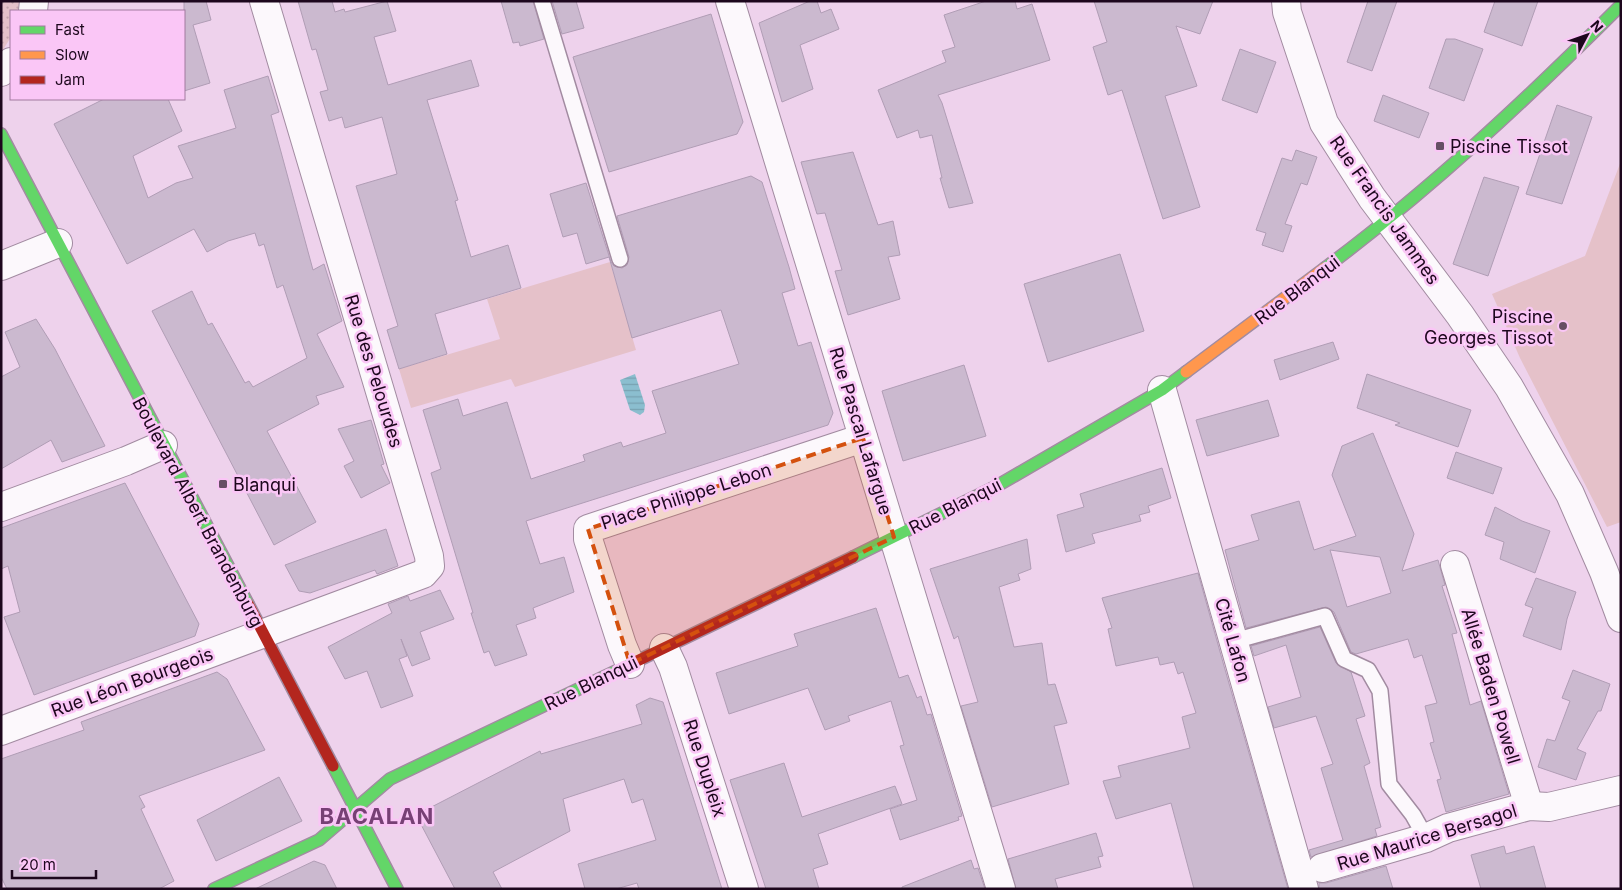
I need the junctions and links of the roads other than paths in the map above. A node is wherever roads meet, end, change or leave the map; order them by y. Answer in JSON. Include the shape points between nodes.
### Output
{"nodes":[{"id":1,"x":264,"y":1,"type":"edge"},
{"id":2,"x":542,"y":1,"type":"edge"},
{"id":3,"x":730,"y":1,"type":"edge"},
{"id":4,"x":1286,"y":1,"type":"edge"},
{"id":5,"x":1621,"y":5,"type":"edge"},
{"id":6,"x":10,"y":63,"type":"edge"},
{"id":7,"x":1,"y":72,"type":"edge"},
{"id":8,"x":1,"y":134,"type":"edge"},
{"id":9,"x":1389,"y":220,"type":"junction"},
{"id":10,"x":58,"y":243,"type":"junction"},
{"id":11,"x":620,"y":259,"type":"dead end"},
{"id":12,"x":1,"y":266,"type":"edge"},
{"id":13,"x":1162,"y":390,"type":"junction"},
{"id":14,"x":863,"y":438,"type":"junction"},
{"id":15,"x":163,"y":445,"type":"junction"},
{"id":16,"x":1,"y":507,"type":"edge"},
{"id":17,"x":894,"y":537,"type":"junction"},
{"id":18,"x":1454,"y":565,"type":"dead end"},
{"id":19,"x":1621,"y":618,"type":"edge"},
{"id":20,"x":262,"y":634,"type":"junction"},
{"id":21,"x":1234,"y":641,"type":"junction"},
{"id":22,"x":664,"y":648,"type":"junction"},
{"id":23,"x":630,"y":664,"type":"junction"},
{"id":24,"x":1,"y":731,"type":"edge"},
{"id":25,"x":1621,"y":790,"type":"edge"},
{"id":26,"x":1529,"y":806,"type":"junction"},
{"id":27,"x":354,"y":809,"type":"junction"},
{"id":28,"x":1426,"y":838,"type":"junction"},
{"id":29,"x":1322,"y":868,"type":"dead end"},
{"id":30,"x":214,"y":889,"type":"edge"},
{"id":31,"x":396,"y":889,"type":"edge"},
{"id":32,"x":744,"y":889,"type":"edge"},
{"id":33,"x":1002,"y":889,"type":"edge"},
{"id":34,"x":1304,"y":889,"type":"edge"}],
"edges":[{"from":1,"to":20,"type":"street","name":"Rue des Pelourdes","via":[[430,566],[424,574]]},
{"from":2,"to":11,"type":"lane"},
{"from":3,"to":14,"type":"street","name":"Rue Pascal Lafargue"},
{"from":4,"to":9,"type":"street","name":"Rue Francis Jammes","via":[[1324,123]]},
{"from":5,"to":9,"type":"street","name":"Rue Blanqui","via":[[1538,88]]},
{"from":6,"to":7,"type":"street"},
{"from":8,"to":10,"type":"street","name":"Boulevard Albert Brandenburg"},
{"from":9,"to":13,"type":"street","name":"Rue Blanqui"},
{"from":9,"to":19,"type":"street","name":"Rue Francis Jammes","via":[[1460,315],[1508,387],[1570,494]]},
{"from":10,"to":12,"type":"street"},
{"from":10,"to":15,"type":"street","name":"Boulevard Albert Brandenburg"},
{"from":13,"to":17,"type":"street","name":"Rue Blanqui","via":[[995,487]]},
{"from":13,"to":21,"type":"street","name":"Cité Lafon"},
{"from":14,"to":17,"type":"street","name":"Rue Pascal Lafargue"},
{"from":14,"to":23,"type":"street","name":"Place Philippe Lebon","via":[[588,529],[590,547]]},
{"from":15,"to":16,"type":"street"},
{"from":15,"to":20,"type":"street","name":"Boulevard Albert Brandenburg"},
{"from":17,"to":22,"type":"street","name":"Rue Blanqui"},
{"from":17,"to":33,"type":"street","name":"Rue Pascal Lafargue"},
{"from":18,"to":26,"type":"street","name":"Allée Baden Powell"},
{"from":20,"to":24,"type":"street","name":"Rue Léon Bourgeois"},
{"from":20,"to":27,"type":"street","name":"Boulevard Albert Brandenburg"},
{"from":21,"to":28,"type":"lane","via":[[1325,616],[1344,659],[1368,670],[1380,691],[1389,784]]},
{"from":21,"to":34,"type":"street","name":"Cité Lafon"},
{"from":22,"to":23,"type":"street","name":"Rue Blanqui"},
{"from":22,"to":32,"type":"street","name":"Rue Dupleix","via":[[673,667]]},
{"from":23,"to":27,"type":"street","name":"Rue Blanqui","via":[[390,780]]},
{"from":25,"to":26,"type":"street","name":"Rue Maurice Bersagol","via":[[1549,807]]},
{"from":26,"to":28,"type":"street","name":"Rue Maurice Bersagol","via":[[1448,828]]},
{"from":27,"to":30,"type":"street","name":"Rue Blanqui","via":[[320,840]]},
{"from":27,"to":31,"type":"street","name":"Boulevard Albert Brandenburg"},
{"from":28,"to":29,"type":"street","name":"Rue Maurice Bersagol"}]}
